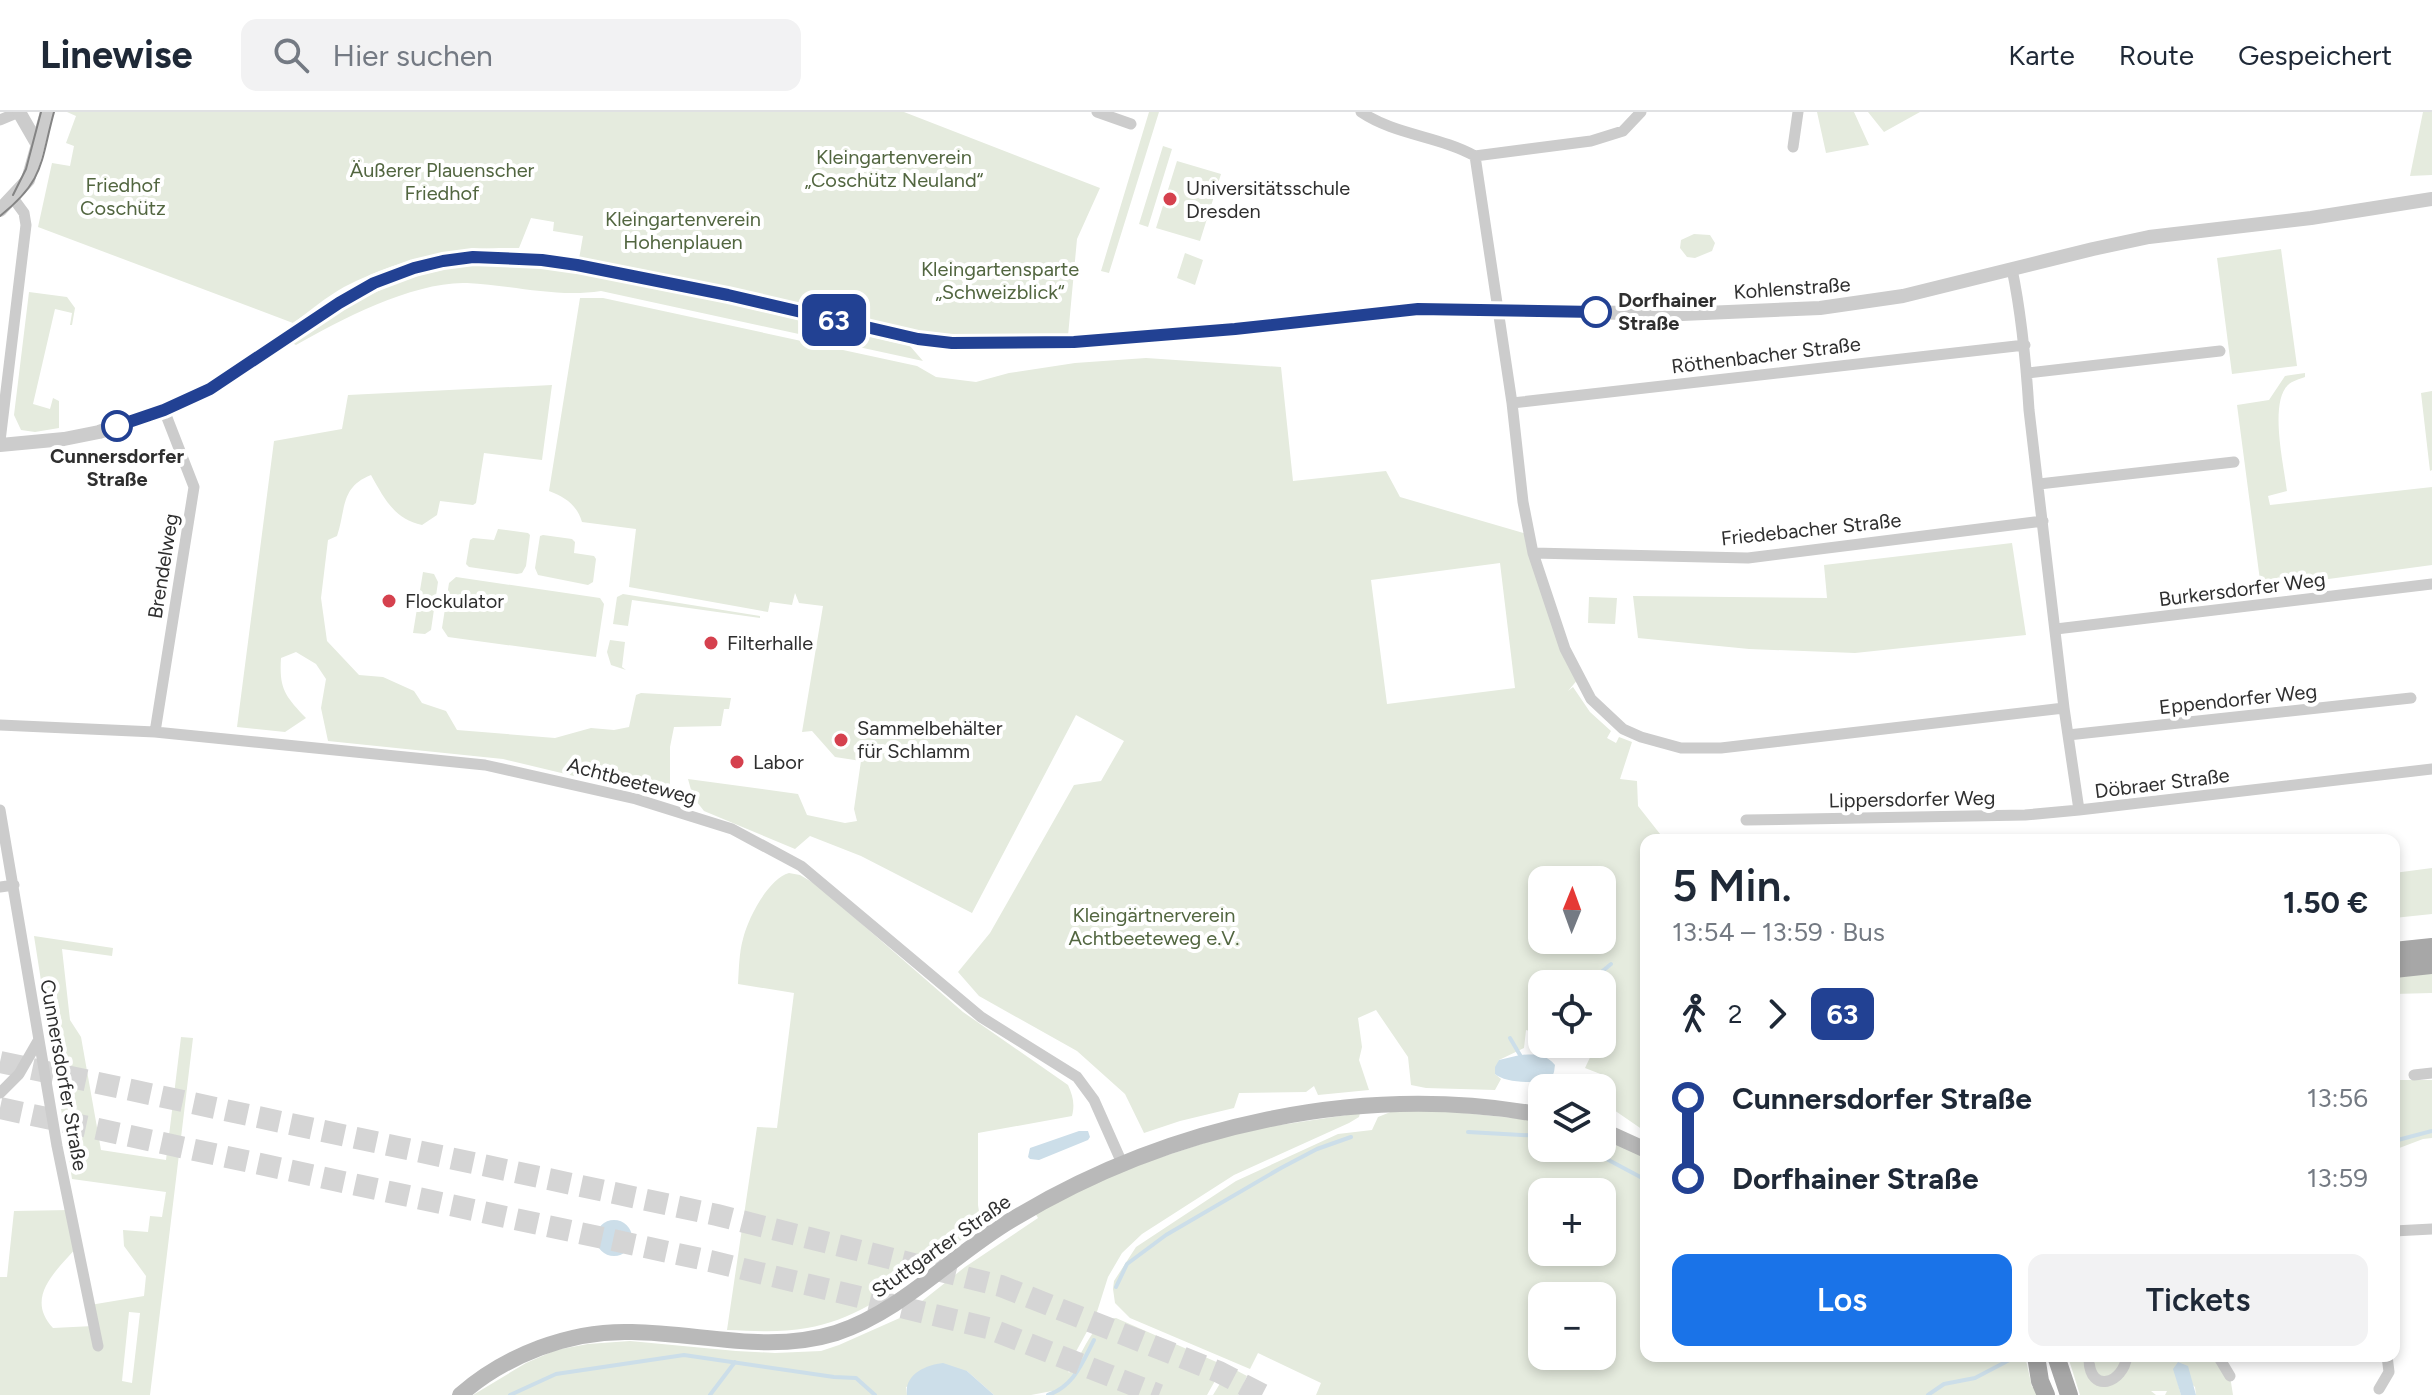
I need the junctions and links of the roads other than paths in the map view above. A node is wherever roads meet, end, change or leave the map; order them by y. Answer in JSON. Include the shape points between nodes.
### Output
{"nodes":[{"id":1,"x":19,"y":112,"type":"edge"},
{"id":2,"x":47,"y":112,"type":"edge"},
{"id":3,"x":1097,"y":112,"type":"edge"},
{"id":4,"x":1361,"y":112,"type":"edge"},
{"id":5,"x":1641,"y":112,"type":"edge"},
{"id":6,"x":1798,"y":112,"type":"edge"},
{"id":7,"x":0,"y":120,"type":"edge"},
{"id":8,"x":1131,"y":124,"type":"dead end"},
{"id":9,"x":38,"y":145,"type":"junction"},
{"id":10,"x":1793,"y":147,"type":"dead end"},
{"id":11,"x":1475,"y":156,"type":"junction"},
{"id":12,"x":13,"y":198,"type":"junction"},
{"id":13,"x":2432,"y":199,"type":"edge"},
{"id":14,"x":0,"y":210,"type":"edge"},
{"id":15,"x":2012,"y":269,"type":"junction"},
{"id":16,"x":1497,"y":309,"type":"junction"},
{"id":17,"x":2025,"y":345,"type":"junction"},
{"id":18,"x":2220,"y":351,"type":"dead end"},
{"id":19,"x":2028,"y":373,"type":"junction"},
{"id":20,"x":1512,"y":403,"type":"junction"},
{"id":21,"x":164,"y":410,"type":"junction"},
{"id":22,"x":0,"y":443,"type":"edge"},
{"id":23,"x":2234,"y":462,"type":"dead end"},
{"id":24,"x":2039,"y":484,"type":"junction"},
{"id":25,"x":2043,"y":521,"type":"junction"},
{"id":26,"x":1533,"y":553,"type":"junction"},
{"id":27,"x":2432,"y":584,"type":"edge"},
{"id":28,"x":2056,"y":629,"type":"junction"},
{"id":29,"x":2411,"y":698,"type":"dead end"},
{"id":30,"x":2064,"y":708,"type":"junction"},
{"id":31,"x":0,"y":725,"type":"edge"},
{"id":32,"x":155,"y":732,"type":"junction"},
{"id":33,"x":2068,"y":735,"type":"junction"},
{"id":34,"x":2432,"y":769,"type":"edge"},
{"id":35,"x":0,"y":810,"type":"edge"},
{"id":36,"x":2079,"y":810,"type":"junction"},
{"id":37,"x":1746,"y":820,"type":"dead end"},
{"id":38,"x":14,"y":885,"type":"junction"},
{"id":39,"x":0,"y":887,"type":"edge"},
{"id":40,"x":2432,"y":947,"type":"edge"},
{"id":41,"x":2400,"y":950,"type":"edge"},
{"id":42,"x":2432,"y":965,"type":"edge"},
{"id":43,"x":2400,"y":968,"type":"edge"},
{"id":44,"x":38,"y":1041,"type":"junction"},
{"id":45,"x":2432,"y":1073,"type":"edge"},
{"id":46,"x":2414,"y":1075,"type":"dead end"},
{"id":47,"x":0,"y":1093,"type":"edge"},
{"id":48,"x":1528,"y":1113,"type":"edge"},
{"id":49,"x":1616,"y":1136,"type":"edge"},
{"id":50,"x":1640,"y":1147,"type":"edge"},
{"id":51,"x":1122,"y":1163,"type":"junction"},
{"id":52,"x":2432,"y":1229,"type":"edge"},
{"id":53,"x":2400,"y":1231,"type":"edge"},
{"id":54,"x":98,"y":1346,"type":"dead end"},
{"id":55,"x":2037,"y":1362,"type":"edge"},
{"id":56,"x":2089,"y":1362,"type":"edge"},
{"id":57,"x":2126,"y":1362,"type":"edge"},
{"id":58,"x":2222,"y":1362,"type":"edge"},
{"id":59,"x":2388,"y":1362,"type":"edge"},
{"id":60,"x":2058,"y":1364,"type":"edge"},
{"id":61,"x":2230,"y":1376,"type":"dead end"},
{"id":62,"x":2043,"y":1388,"type":"edge"},
{"id":63,"x":2379,"y":1389,"type":"dead end"},
{"id":64,"x":460,"y":1395,"type":"edge"},
{"id":65,"x":2069,"y":1395,"type":"edge"}],
"edges":[{"from":1,"to":7,"type":"street"},
{"from":1,"to":9,"type":"street"},
{"from":2,"to":9,"type":"street"},
{"from":3,"to":8,"type":"street"},
{"from":4,"to":11,"type":"street"},
{"from":5,"to":11,"type":"street","via":[[1623,131],[1591,141]]},
{"from":6,"to":10,"type":"street"},
{"from":9,"to":12,"type":"street","via":[[28,180]]},
{"from":11,"to":16,"type":"street"},
{"from":12,"to":14,"type":"street"},
{"from":12,"to":22,"type":"street","via":[[26,225]]},
{"from":13,"to":15,"type":"street","name":"Kohlenstraße","via":[[2149,237]]},
{"from":15,"to":16,"type":"street","name":"Kohlenstraße","via":[[1877,301],[1792,310],[1682,314]]},
{"from":15,"to":17,"type":"street","name":"Döbraer Straße"},
{"from":16,"to":20,"type":"street"},
{"from":16,"to":21,"type":"street","name":"Kohlenstraße","via":[[1383,311],[1074,342],[952,343],[577,265],[473,257],[414,268],[374,283],[210,389]]},
{"from":17,"to":19,"type":"street","name":"Döbraer Straße"},
{"from":17,"to":20,"type":"street","name":"Röthenbacher Straße"},
{"from":18,"to":19,"type":"street"},
{"from":19,"to":24,"type":"street","name":"Döbraer Straße"},
{"from":20,"to":26,"type":"street"},
{"from":21,"to":22,"type":"street","name":"Kohlenstraße","via":[[76,437]]},
{"from":21,"to":32,"type":"street","name":"Brendelweg","via":[[194,487]]},
{"from":23,"to":24,"type":"street"},
{"from":24,"to":25,"type":"street","name":"Döbraer Straße"},
{"from":25,"to":26,"type":"street","name":"Friedebacher Straße","via":[[1748,558]]},
{"from":25,"to":28,"type":"street","name":"Döbraer Straße"},
{"from":26,"to":30,"type":"street","via":[[1565,649],[1591,699],[1614,723],[1641,737],[1681,748],[1721,748]]},
{"from":27,"to":28,"type":"street","name":"Burkersdorfer Weg"},
{"from":28,"to":30,"type":"street","name":"Döbraer Straße"},
{"from":29,"to":33,"type":"street","name":"Eppendorfer Weg"},
{"from":30,"to":33,"type":"street","name":"Döbraer Straße"},
{"from":31,"to":32,"type":"street","name":"Achtbeeteweg"},
{"from":32,"to":51,"type":"street","name":"Achtbeeteweg","via":[[485,765],[636,799],[732,829],[801,866],[981,1017],[1077,1077],[1094,1100]]},
{"from":33,"to":36,"type":"street","name":"Döbraer Straße"},
{"from":34,"to":36,"type":"street","name":"Döbraer Straße"},
{"from":35,"to":38,"type":"street","name":"Cunnersdorfer Straße"},
{"from":36,"to":37,"type":"street","name":"Lippersdorfer Weg"},
{"from":38,"to":39,"type":"street"},
{"from":38,"to":44,"type":"street","name":"Cunnersdorfer Straße"},
{"from":40,"to":41,"type":"main road"},
{"from":42,"to":43,"type":"main road"},
{"from":44,"to":47,"type":"street","via":[[19,1074]]},
{"from":44,"to":54,"type":"street","name":"Cunnersdorfer Straße"},
{"from":45,"to":46,"type":"street"},
{"from":48,"to":51,"type":"main road","name":"Stuttgarter Straße","via":[[1429,1104],[1317,1111],[1235,1127]]},
{"from":49,"to":50,"type":"main road"},
{"from":51,"to":64,"type":"main road","name":"Stuttgarter Straße","via":[[1013,1219],[898,1302],[837,1332],[760,1344],[631,1332],[583,1336],[519,1356]]},
{"from":52,"to":53,"type":"street"},
{"from":55,"to":62,"type":"main road"},
{"from":56,"to":57,"type":"street","via":[[2095,1379],[2105,1383],[2116,1379]]},
{"from":58,"to":61,"type":"street"},
{"from":59,"to":63,"type":"street","via":[[2389,1372]]},
{"from":60,"to":65,"type":"main road"}]}
